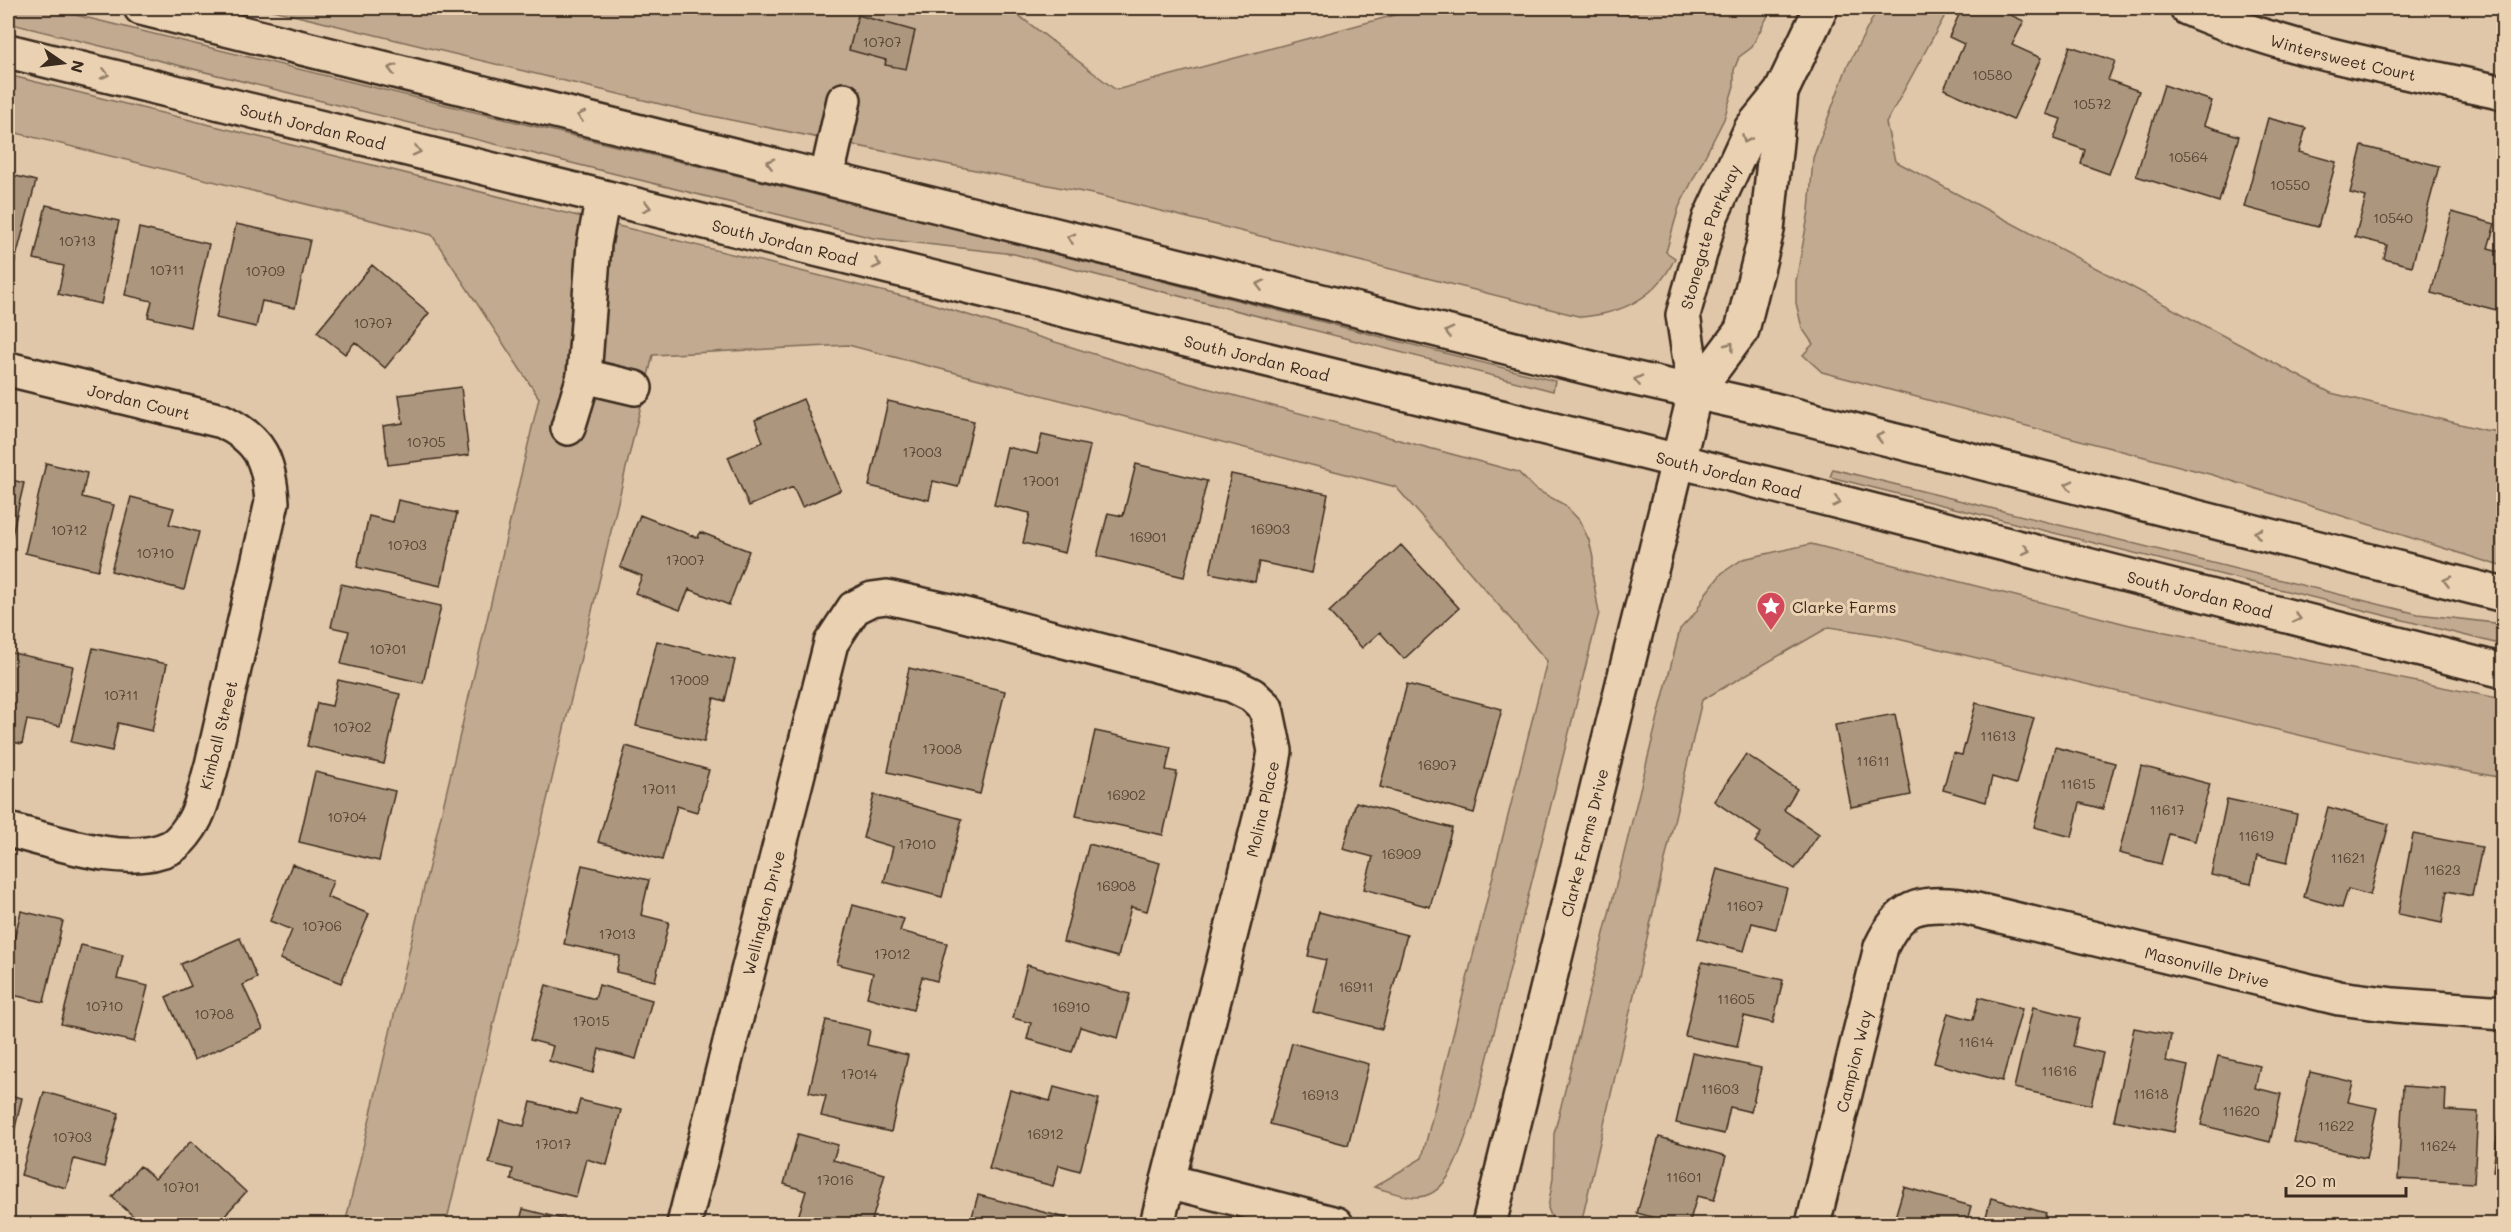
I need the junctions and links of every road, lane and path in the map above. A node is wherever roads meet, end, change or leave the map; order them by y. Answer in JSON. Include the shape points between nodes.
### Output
{"nodes":[{"id":1,"x":141,"y":8,"type":"edge"},
{"id":2,"x":1821,"y":8,"type":"edge"},
{"id":3,"x":2187,"y":8,"type":"edge"},
{"id":4,"x":8,"y":51,"type":"edge"},
{"id":5,"x":1781,"y":92,"type":"junction"},
{"id":6,"x":2504,"y":93,"type":"edge"},
{"id":7,"x":843,"y":100,"type":"dead end"},
{"id":8,"x":827,"y":177,"type":"junction"},
{"id":9,"x":603,"y":197,"type":"junction"},
{"id":10,"x":8,"y":369,"type":"edge"},
{"id":11,"x":584,"y":376,"type":"junction"},
{"id":12,"x":635,"y":388,"type":"dead end"},
{"id":13,"x":1695,"y":393,"type":"junction"},
{"id":14,"x":568,"y":428,"type":"dead end"},
{"id":15,"x":260,"y":451,"type":"joint"},
{"id":16,"x":1679,"y":462,"type":"junction"},
{"id":17,"x":2504,"y":595,"type":"edge"},
{"id":18,"x":854,"y":608,"type":"joint"},
{"id":19,"x":2504,"y":671,"type":"edge"},
{"id":20,"x":8,"y":830,"type":"edge"},
{"id":21,"x":1913,"y":907,"type":"joint"},
{"id":22,"x":2504,"y":1013,"type":"edge"},
{"id":23,"x":1168,"y":1181,"type":"junction"},
{"id":24,"x":684,"y":1224,"type":"edge"},
{"id":25,"x":1157,"y":1224,"type":"edge"},
{"id":26,"x":1336,"y":1224,"type":"edge"},
{"id":27,"x":1488,"y":1224,"type":"edge"},
{"id":28,"x":1813,"y":1224,"type":"edge"}],
"edges":[{"from":8,"to":1,"type":"street","one_way":true},
{"from":2,"to":5,"type":"street","name":"Stonegate Parkway"},
{"from":3,"to":6,"type":"street","name":"Wintersweet Court","via":[[2228,26],[2313,49]]},
{"from":4,"to":9,"type":"street","name":"South Jordan Road","one_way":true},
{"from":13,"to":5,"type":"street","name":"Stonegate Parkway","one_way":true,"via":[[1743,330],[1767,230]]},
{"from":5,"to":13,"type":"street","name":"Stonegate Parkway","one_way":true,"via":[[1751,129],[1707,229],[1683,315]]},
{"from":7,"to":8,"type":"street"},
{"from":13,"to":8,"type":"street","one_way":true},
{"from":9,"to":11,"type":"street","via":[[594,244]]},
{"from":9,"to":16,"type":"street","name":"South Jordan Road","one_way":true},
{"from":10,"to":15,"type":"street","name":"Jordan Court","via":[[222,421],[243,432]]},
{"from":11,"to":12,"type":"street"},
{"from":11,"to":14,"type":"street"},
{"from":13,"to":16,"type":"street","name":"Stonegate Parkway"},
{"from":17,"to":13,"type":"street","one_way":true},
{"from":15,"to":20,"type":"street","name":"Kimball Street","via":[[270,479],[269,524],[212,765],[191,825],[173,846],[149,854],[120,855]]},
{"from":16,"to":19,"type":"street","name":"South Jordan Road","one_way":true},
{"from":16,"to":27,"type":"street","name":"Clarke Farms Drive"},
{"from":18,"to":23,"type":"street","name":"Molina Place","via":[[887,597],[910,601],[1220,682],[1252,695],[1266,708],[1275,751],[1271,775]]},
{"from":18,"to":24,"type":"street","name":"Wellington Drive","via":[[831,643],[820,680]]},
{"from":21,"to":22,"type":"street","name":"Masonville Drive","via":[[1925,903],[1960,906],[2338,998]]},
{"from":21,"to":28,"type":"street","name":"Campion Way","via":[[1899,918],[1881,947]]},
{"from":23,"to":25,"type":"street","name":"Molina Place"},
{"from":23,"to":26,"type":"street"}]}
